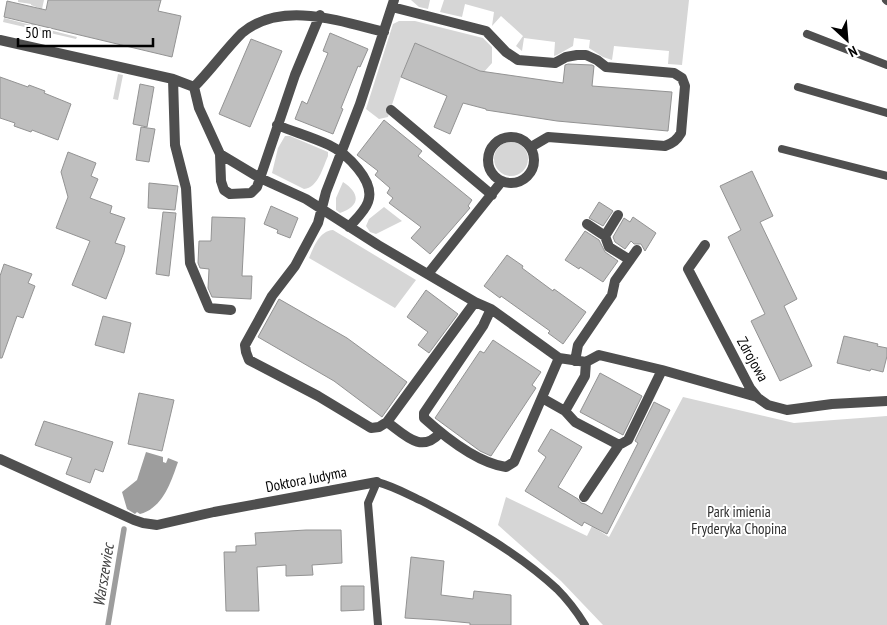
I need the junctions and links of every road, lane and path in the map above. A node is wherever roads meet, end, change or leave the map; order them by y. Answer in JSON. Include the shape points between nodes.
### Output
{"nodes":[{"id":1,"x":393,"y":3,"type":"edge"},
{"id":2,"x":320,"y":15,"type":"junction"},
{"id":3,"x":384,"y":32,"type":"junction"},
{"id":4,"x":807,"y":34,"type":"dead end"},
{"id":5,"x":0,"y":40,"type":"edge"},
{"id":6,"x":887,"y":65,"type":"edge"},
{"id":7,"x":173,"y":79,"type":"junction"},
{"id":8,"x":194,"y":87,"type":"junction"},
{"id":9,"x":798,"y":87,"type":"dead end"},
{"id":10,"x":391,"y":110,"type":"dead end"},
{"id":11,"x":887,"y":113,"type":"edge"},
{"id":12,"x":277,"y":125,"type":"junction"},
{"id":13,"x":531,"y":147,"type":"junction"},
{"id":14,"x":782,"y":149,"type":"dead end"},
{"id":15,"x":342,"y":153,"type":"junction"},
{"id":16,"x":220,"y":154,"type":"junction"},
{"id":17,"x":887,"y":176,"type":"edge"},
{"id":18,"x":260,"y":178,"type":"junction"},
{"id":19,"x":502,"y":181,"type":"junction"},
{"id":20,"x":492,"y":195,"type":"junction"},
{"id":21,"x":321,"y":209,"type":"junction"},
{"id":22,"x":618,"y":215,"type":"dead end"},
{"id":23,"x":586,"y":224,"type":"dead end"},
{"id":24,"x":349,"y":227,"type":"junction"},
{"id":25,"x":604,"y":236,"type":"junction"},
{"id":26,"x":705,"y":245,"type":"dead end"},
{"id":27,"x":637,"y":250,"type":"dead end"},
{"id":28,"x":630,"y":260,"type":"junction"},
{"id":29,"x":428,"y":274,"type":"junction"},
{"id":30,"x":475,"y":302,"type":"junction"},
{"id":31,"x":491,"y":309,"type":"junction"},
{"id":32,"x":231,"y":310,"type":"dead end"},
{"id":33,"x":559,"y":358,"type":"junction"},
{"id":34,"x":580,"y":361,"type":"junction"},
{"id":35,"x":662,"y":370,"type":"junction"},
{"id":36,"x":542,"y":398,"type":"junction"},
{"id":37,"x":758,"y":398,"type":"junction"},
{"id":38,"x":887,"y":401,"type":"edge"},
{"id":39,"x":566,"y":411,"type":"junction"},
{"id":40,"x":387,"y":422,"type":"junction"},
{"id":41,"x":440,"y":432,"type":"junction"},
{"id":42,"x":618,"y":445,"type":"junction"},
{"id":43,"x":0,"y":459,"type":"edge"},
{"id":44,"x":377,"y":482,"type":"junction"},
{"id":45,"x":584,"y":496,"type":"dead end"},
{"id":46,"x":378,"y":625,"type":"edge"},
{"id":47,"x":585,"y":625,"type":"edge"}],
"edges":[{"from":1,"to":3,"type":"street"},
{"from":1,"to":13,"type":"street","via":[[486,31],[518,60],[555,63],[566,57],[586,55],[606,67],[674,73],[682,78],[685,86],[681,133],[669,145],[548,137]]},
{"from":2,"to":3,"type":"street"},
{"from":2,"to":8,"type":"street","via":[[289,13],[259,21],[242,33]]},
{"from":2,"to":12,"type":"street"},
{"from":3,"to":15,"type":"street"},
{"from":4,"to":6,"type":"lane"},
{"from":5,"to":7,"type":"street"},
{"from":7,"to":8,"type":"street"},
{"from":7,"to":32,"type":"street","via":[[175,145],[186,188],[190,263],[209,308]]},
{"from":8,"to":16,"type":"street","via":[[199,108]]},
{"from":9,"to":11,"type":"lane"},
{"from":10,"to":20,"type":"street"},
{"from":12,"to":15,"type":"street"},
{"from":12,"to":18,"type":"street"},
{"from":13,"to":19,"type":"street","via":[[535,161],[529,175],[517,182]]},
{"from":13,"to":19,"type":"street","via":[[526,141],[511,136],[492,147],[489,168]]},
{"from":14,"to":17,"type":"lane"},
{"from":15,"to":21,"type":"street"},
{"from":15,"to":24,"type":"street","via":[[362,173],[369,188],[368,202]]},
{"from":16,"to":18,"type":"street"},
{"from":16,"to":18,"type":"street","via":[[221,182],[230,194],[250,193]]},
{"from":18,"to":21,"type":"street"},
{"from":19,"to":20,"type":"street"},
{"from":20,"to":29,"type":"street"},
{"from":21,"to":24,"type":"street"},
{"from":21,"to":40,"type":"street","via":[[318,223],[295,266],[272,296],[245,345],[246,352],[249,360],[318,396],[364,425],[379,427]]},
{"from":22,"to":25,"type":"street"},
{"from":23,"to":25,"type":"street"},
{"from":24,"to":29,"type":"street"},
{"from":25,"to":28,"type":"street","via":[[610,247]]},
{"from":26,"to":37,"type":"street","name":"Zdrojowa","via":[[688,269]]},
{"from":27,"to":28,"type":"street"},
{"from":28,"to":34,"type":"street","via":[[615,281],[612,295],[578,345]]},
{"from":29,"to":30,"type":"street"},
{"from":30,"to":31,"type":"street"},
{"from":30,"to":40,"type":"street"},
{"from":31,"to":33,"type":"street"},
{"from":31,"to":41,"type":"street","via":[[424,413],[424,418]]},
{"from":33,"to":34,"type":"street"},
{"from":33,"to":36,"type":"street"},
{"from":34,"to":35,"type":"street","via":[[599,355]]},
{"from":34,"to":39,"type":"street","via":[[585,376]]},
{"from":35,"to":37,"type":"street"},
{"from":35,"to":42,"type":"street","via":[[628,440]]},
{"from":36,"to":39,"type":"street"},
{"from":36,"to":41,"type":"street","via":[[514,462],[506,467],[484,460]]},
{"from":37,"to":38,"type":"street","name":"Zdrojowa","via":[[768,405],[787,410]]},
{"from":39,"to":42,"type":"street","via":[[575,422]]},
{"from":40,"to":41,"type":"street","via":[[414,441],[424,443],[433,441]]},
{"from":42,"to":45,"type":"street"},
{"from":43,"to":44,"type":"street","name":"Doktora Judyma","via":[[134,520],[157,525]]},
{"from":44,"to":46,"type":"lane","via":[[368,503]]},
{"from":44,"to":47,"type":"lane","via":[[440,510],[510,553],[557,589]]}]}
